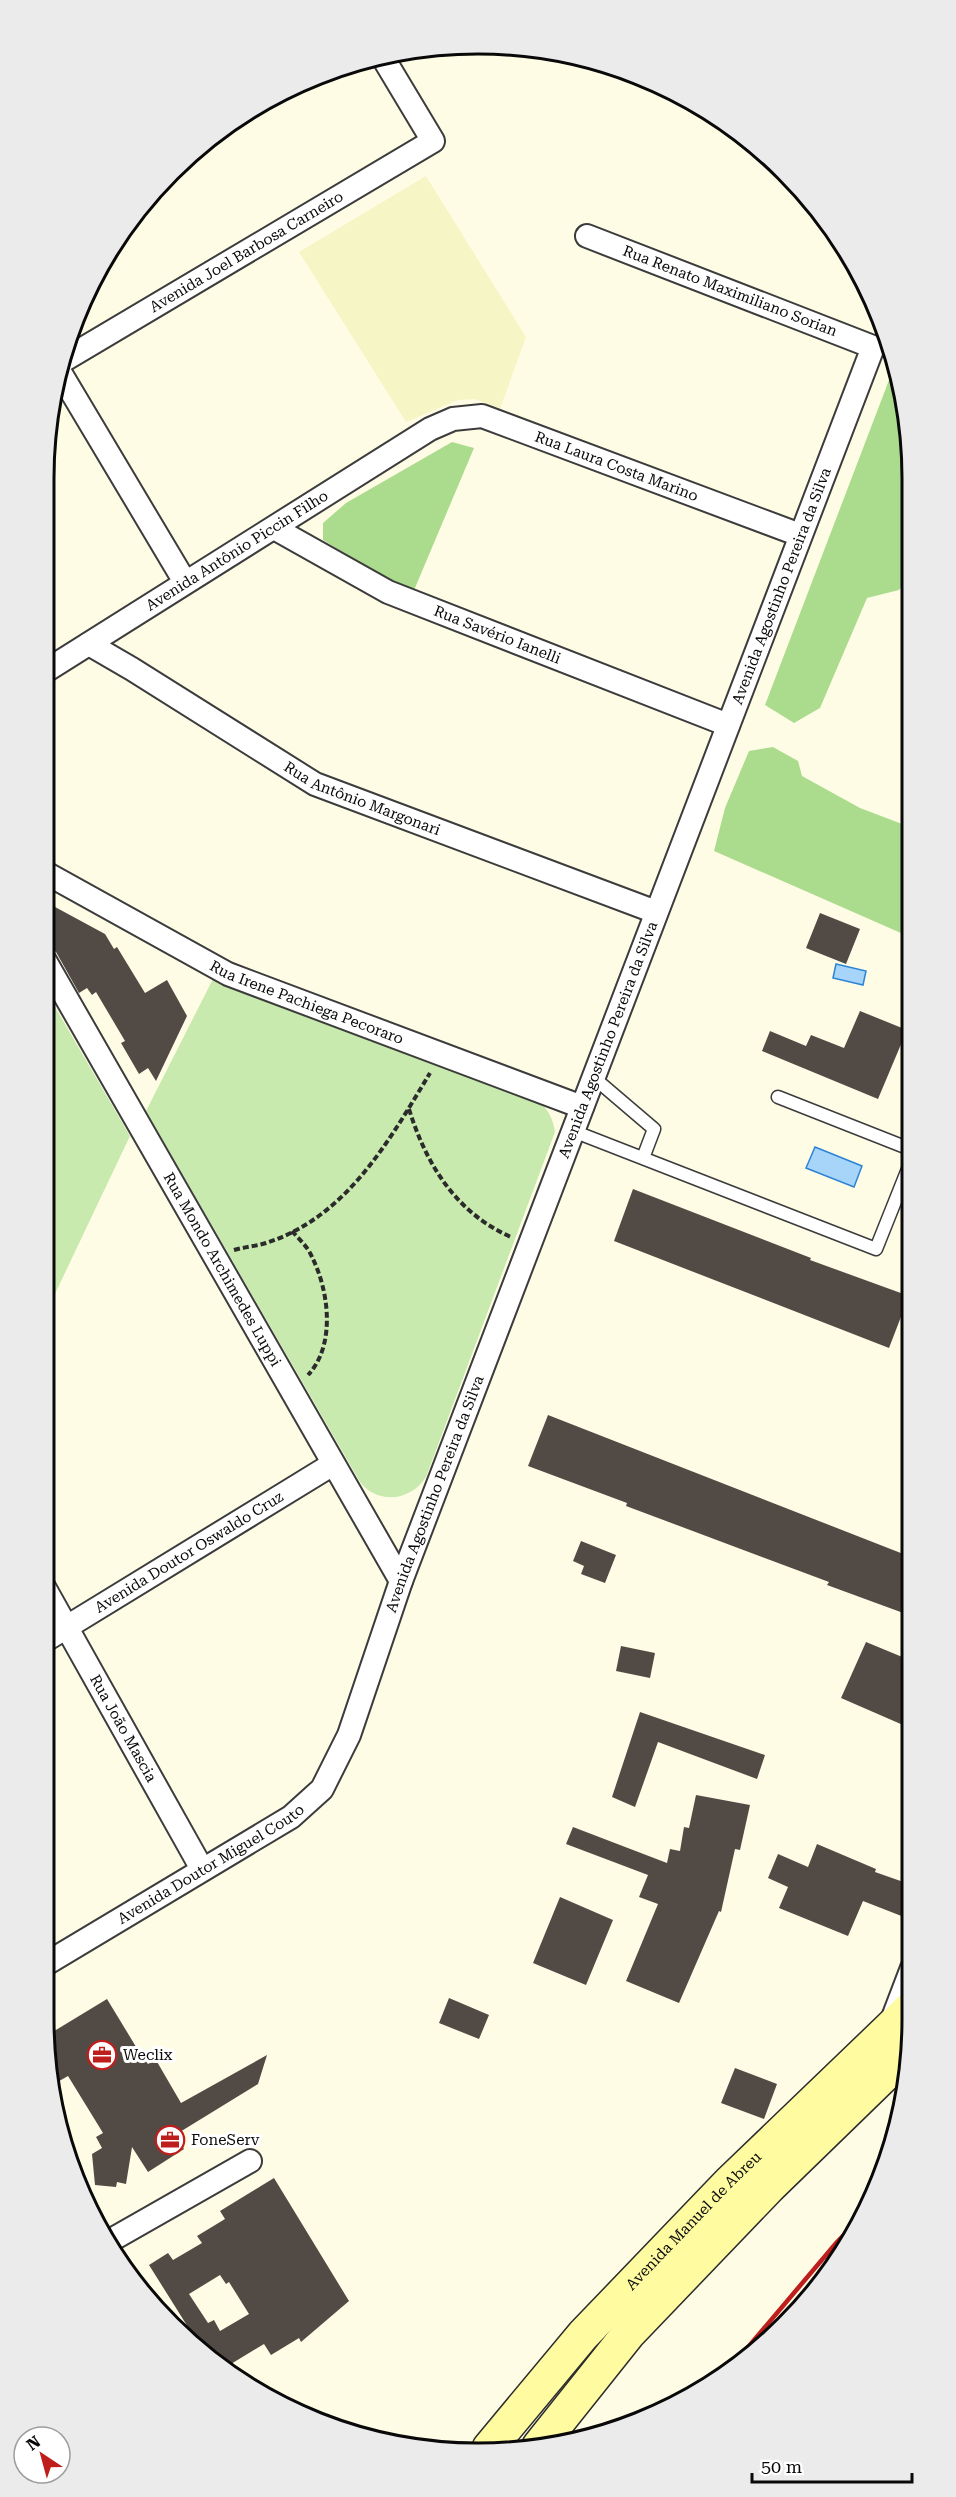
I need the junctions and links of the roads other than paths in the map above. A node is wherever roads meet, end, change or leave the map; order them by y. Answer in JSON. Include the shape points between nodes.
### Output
{"nodes":[{"id":1,"x":387,"y":64,"type":"edge"},
{"id":2,"x":587,"y":236,"type":"dead end"},
{"id":3,"x":880,"y":346,"type":"edge"},
{"id":4,"x":73,"y":355,"type":"edge"},
{"id":5,"x":65,"y":381,"type":"edge"},
{"id":6,"x":430,"y":429,"type":"joint"},
{"id":7,"x":274,"y":528,"type":"junction"},
{"id":8,"x":800,"y":535,"type":"junction"},
{"id":9,"x":185,"y":582,"type":"junction"},
{"id":10,"x":89,"y":644,"type":"junction"},
{"id":11,"x":54,"y":666,"type":"edge"},
{"id":12,"x":728,"y":725,"type":"junction"},
{"id":13,"x":54,"y":878,"type":"edge"},
{"id":14,"x":656,"y":912,"type":"junction"},
{"id":15,"x":54,"y":976,"type":"edge"},
{"id":16,"x":593,"y":1077,"type":"junction"},
{"id":17,"x":778,"y":1097,"type":"dead end"},
{"id":18,"x":582,"y":1107,"type":"junction"},
{"id":19,"x":573,"y":1131,"type":"junction"},
{"id":20,"x":902,"y":1146,"type":"edge"},
{"id":21,"x":643,"y":1158,"type":"junction"},
{"id":22,"x":902,"y":1184,"type":"edge"},
{"id":23,"x":333,"y":1464,"type":"junction"},
{"id":24,"x":401,"y":1581,"type":"junction"},
{"id":25,"x":54,"y":1604,"type":"edge"},
{"id":26,"x":67,"y":1627,"type":"junction"},
{"id":27,"x":54,"y":1635,"type":"edge"},
{"id":28,"x":349,"y":1735,"type":"joint"},
{"id":29,"x":202,"y":1869,"type":"junction"},
{"id":30,"x":54,"y":1959,"type":"edge"},
{"id":31,"x":902,"y":2020,"type":"edge"},
{"id":32,"x":898,"y":2041,"type":"edge"},
{"id":33,"x":250,"y":2161,"type":"dead end"},
{"id":34,"x":115,"y":2238,"type":"edge"},
{"id":35,"x":546,"y":2437,"type":"edge"},
{"id":36,"x":494,"y":2442,"type":"edge"}],
"edges":[{"from":1,"to":4,"type":"street","name":"Avenida Joel Barbosa Carneiro","via":[[433,141]]},
{"from":2,"to":3,"type":"street","name":"Rua Renato Maximiliano Sorian"},
{"from":3,"to":8,"type":"street","name":"Avenida Agostinho Pereira da Silva"},
{"from":5,"to":9,"type":"street"},
{"from":6,"to":7,"type":"street","name":"Avenida Antônio Piccin Filho"},
{"from":6,"to":8,"type":"street","name":"Rua Laura Costa Marino","via":[[453,418],[482,416]]},
{"from":7,"to":9,"type":"street","name":"Avenida Antônio Piccin Filho"},
{"from":7,"to":12,"type":"street","name":"Rua Savério Ianelli","via":[[388,592]]},
{"from":8,"to":12,"type":"street","name":"Avenida Agostinho Pereira da Silva"},
{"from":9,"to":10,"type":"street","name":"Avenida Antônio Piccin Filho"},
{"from":10,"to":11,"type":"street","name":"Avenida Antônio Piccin Filho"},
{"from":10,"to":14,"type":"street","name":"Rua Antônio Margonari","via":[[315,784]]},
{"from":12,"to":14,"type":"street","name":"Avenida Agostinho Pereira da Silva"},
{"from":13,"to":18,"type":"street","name":"Rua Irene Pachiega Pecoraro","via":[[228,974]]},
{"from":14,"to":16,"type":"street","name":"Avenida Agostinho Pereira da Silva"},
{"from":15,"to":23,"type":"street","name":"Rua Mondo Archimedes Luppi"},
{"from":16,"to":18,"type":"street","name":"Avenida Agostinho Pereira da Silva"},
{"from":16,"to":21,"type":"lane","via":[[654,1130]]},
{"from":17,"to":20,"type":"lane"},
{"from":18,"to":19,"type":"street","name":"Avenida Agostinho Pereira da Silva"},
{"from":19,"to":21,"type":"lane"},
{"from":19,"to":24,"type":"street","name":"Avenida Agostinho Pereira da Silva"},
{"from":21,"to":22,"type":"lane","via":[[876,1249]]},
{"from":23,"to":24,"type":"street","name":"Rua Mondo Archimedes Luppi"},
{"from":23,"to":26,"type":"street","name":"Avenida Doutor Oswaldo Cruz"},
{"from":24,"to":28,"type":"street","name":"Avenida Agostinho Pereira da Silva"},
{"from":25,"to":26,"type":"street","name":"Rua João Mascia"},
{"from":26,"to":27,"type":"street","name":"Avenida Doutor Oswaldo Cruz"},
{"from":26,"to":29,"type":"street","name":"Rua João Mascia"},
{"from":28,"to":29,"type":"street","name":"Avenida Doutor Miguel Couto","via":[[322,1790],[291,1817]]},
{"from":29,"to":30,"type":"street","name":"Avenida Doutor Miguel Couto"},
{"from":31,"to":32,"type":"street"},
{"from":32,"to":35,"type":"main road","name":"Avenida Manuel de Abreu","via":[[769,2187],[629,2333]]},
{"from":32,"to":36,"type":"main road","name":"Avenida Manuel de Abreu","via":[[729,2183],[599,2318]]},
{"from":33,"to":34,"type":"street"}]}
